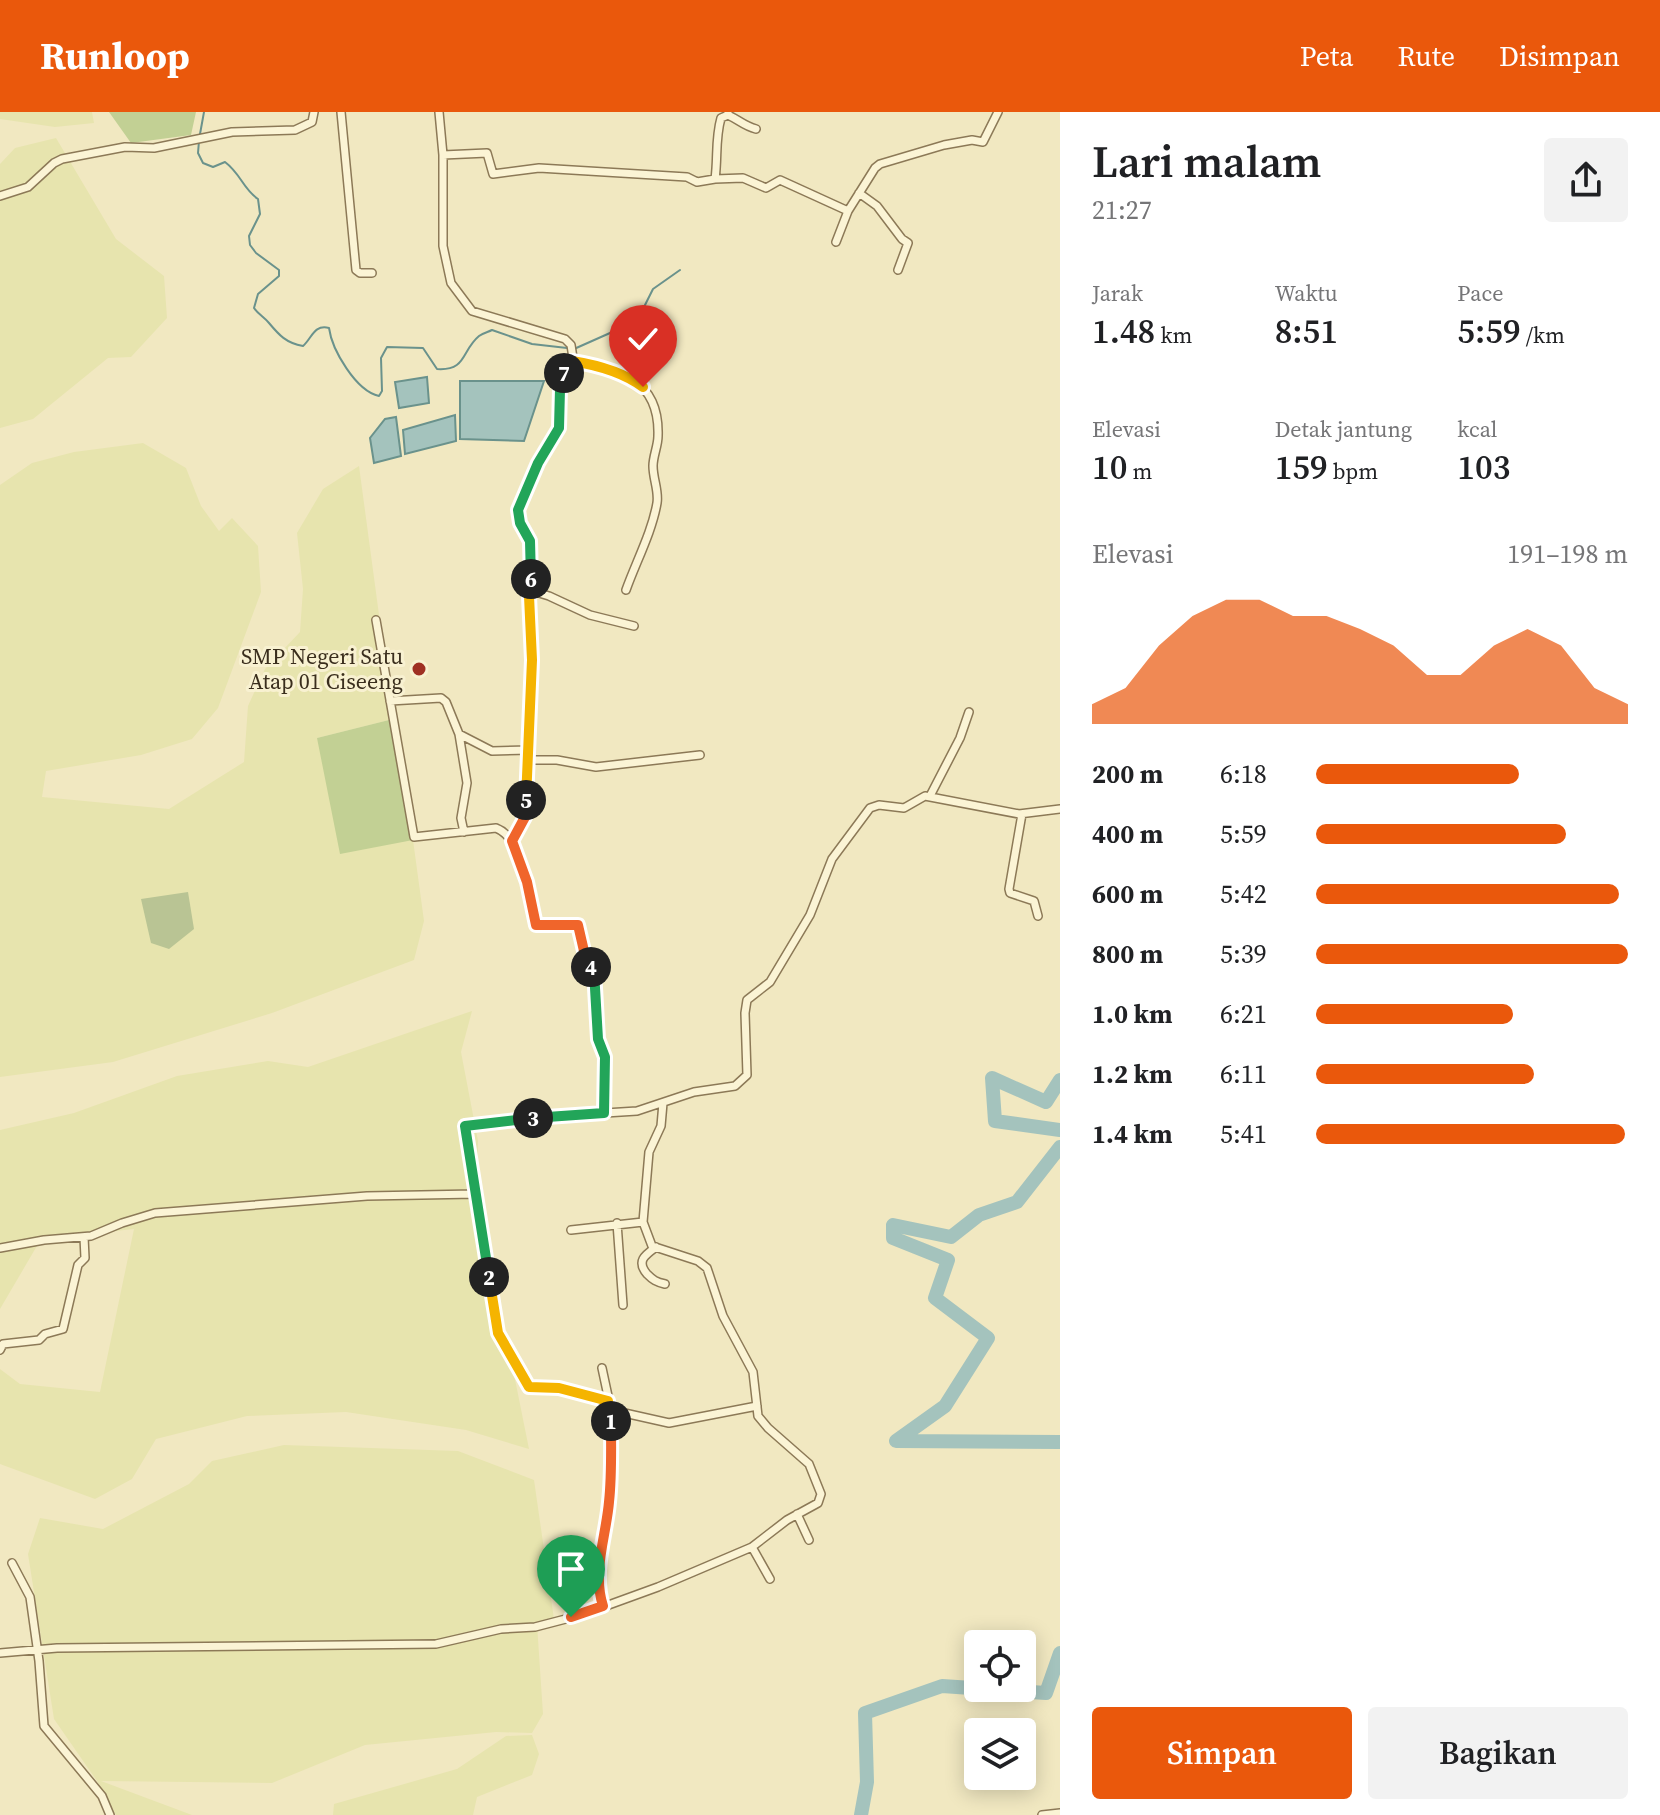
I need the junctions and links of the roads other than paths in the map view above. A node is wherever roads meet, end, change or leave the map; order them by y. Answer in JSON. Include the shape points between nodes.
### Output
{"nodes":[{"id":1,"x":314,"y":112,"type":"edge"},
{"id":2,"x":341,"y":112,"type":"edge"},
{"id":3,"x":439,"y":112,"type":"edge"},
{"id":4,"x":998,"y":112,"type":"edge"},
{"id":5,"x":728,"y":113,"type":"edge"},
{"id":6,"x":756,"y":129,"type":"dead end"},
{"id":7,"x":443,"y":155,"type":"junction"},
{"id":8,"x":715,"y":179,"type":"junction"},
{"id":9,"x":859,"y":193,"type":"junction"},
{"id":10,"x":0,"y":196,"type":"edge"},
{"id":11,"x":848,"y":211,"type":"junction"},
{"id":12,"x":836,"y":242,"type":"dead end"},
{"id":13,"x":898,"y":270,"type":"dead end"},
{"id":14,"x":372,"y":273,"type":"dead end"},
{"id":15,"x":572,"y":360,"type":"junction"},
{"id":16,"x":529,"y":590,"type":"junction"},
{"id":17,"x":626,"y":590,"type":"dead end"},
{"id":18,"x":376,"y":620,"type":"dead end"},
{"id":19,"x":634,"y":626,"type":"dead end"},
{"id":20,"x":390,"y":701,"type":"junction"},
{"id":21,"x":969,"y":712,"type":"dead end"},
{"id":22,"x":459,"y":734,"type":"junction"},
{"id":23,"x":529,"y":750,"type":"junction"},
{"id":24,"x":700,"y":755,"type":"dead end"},
{"id":25,"x":529,"y":760,"type":"junction"},
{"id":26,"x":930,"y":796,"type":"junction"},
{"id":27,"x":1060,"y":809,"type":"edge"},
{"id":28,"x":1022,"y":814,"type":"junction"},
{"id":29,"x":464,"y":832,"type":"junction"},
{"id":30,"x":512,"y":841,"type":"junction"},
{"id":31,"x":1038,"y":916,"type":"dead end"},
{"id":32,"x":663,"y":1103,"type":"junction"},
{"id":33,"x":604,"y":1113,"type":"junction"},
{"id":34,"x":475,"y":1194,"type":"junction"},
{"id":35,"x":643,"y":1222,"type":"junction"},
{"id":36,"x":617,"y":1223,"type":"junction"},
{"id":37,"x":571,"y":1230,"type":"dead end"},
{"id":38,"x":84,"y":1237,"type":"junction"},
{"id":39,"x":656,"y":1247,"type":"junction"},
{"id":40,"x":0,"y":1248,"type":"edge"},
{"id":41,"x":665,"y":1284,"type":"dead end"},
{"id":42,"x":623,"y":1305,"type":"dead end"},
{"id":43,"x":0,"y":1350,"type":"edge"},
{"id":44,"x":602,"y":1368,"type":"dead end"},
{"id":45,"x":608,"y":1401,"type":"junction"},
{"id":46,"x":757,"y":1406,"type":"junction"},
{"id":47,"x":611,"y":1410,"type":"junction"},
{"id":48,"x":797,"y":1514,"type":"junction"},
{"id":49,"x":809,"y":1540,"type":"dead end"},
{"id":50,"x":752,"y":1547,"type":"junction"},
{"id":51,"x":12,"y":1563,"type":"dead end"},
{"id":52,"x":770,"y":1579,"type":"dead end"},
{"id":53,"x":603,"y":1606,"type":"junction"},
{"id":54,"x":37,"y":1649,"type":"junction"},
{"id":55,"x":0,"y":1653,"type":"edge"},
{"id":56,"x":1060,"y":1813,"type":"edge"},
{"id":57,"x":110,"y":1815,"type":"edge"},
{"id":58,"x":1042,"y":1815,"type":"edge"}],
"edges":[{"from":1,"to":10,"type":"street","via":[[312,122],[295,130],[232,132],[62,159],[28,187]]},
{"from":2,"to":14,"type":"street","via":[[356,270]]},
{"from":3,"to":7,"type":"street"},
{"from":4,"to":9,"type":"street","via":[[983,142],[944,145],[885,162]]},
{"from":5,"to":6,"type":"street"},
{"from":5,"to":8,"type":"street","via":[[721,118],[716,137]]},
{"from":7,"to":8,"type":"street","via":[[487,153],[493,174],[539,168],[687,177],[697,182]]},
{"from":7,"to":15,"type":"street","via":[[443,246],[447,276],[456,292],[480,315],[553,334],[571,345]]},
{"from":8,"to":11,"type":"street","via":[[743,178],[766,188],[780,180]]},
{"from":9,"to":11,"type":"street"},
{"from":9,"to":13,"type":"street","via":[[908,243]]},
{"from":11,"to":12,"type":"street"},
{"from":15,"to":16,"type":"street","via":[[562,381],[556,436],[518,510],[530,541]]},
{"from":15,"to":17,"type":"street","via":[[636,382],[654,404],[657,504]]},
{"from":16,"to":19,"type":"street"},
{"from":16,"to":23,"type":"street"},
{"from":18,"to":20,"type":"street"},
{"from":20,"to":22,"type":"street","via":[[441,698]]},
{"from":20,"to":29,"type":"street","via":[[414,837]]},
{"from":21,"to":26,"type":"street"},
{"from":22,"to":23,"type":"street","via":[[492,751]]},
{"from":22,"to":29,"type":"street","via":[[467,783]]},
{"from":23,"to":25,"type":"street"},
{"from":24,"to":25,"type":"street","via":[[596,767]]},
{"from":25,"to":30,"type":"street","via":[[525,817]]},
{"from":26,"to":28,"type":"street"},
{"from":26,"to":32,"type":"street","via":[[904,808],[870,808],[835,854],[805,924],[770,982],[745,1006],[746,1078],[735,1086]]},
{"from":27,"to":28,"type":"street"},
{"from":28,"to":31,"type":"street","via":[[1009,892],[1034,901]]},
{"from":29,"to":30,"type":"street","via":[[496,828]]},
{"from":30,"to":33,"type":"street","via":[[536,925],[581,928],[587,964],[594,971],[598,1039],[605,1057]]},
{"from":32,"to":33,"type":"street"},
{"from":32,"to":35,"type":"street","via":[[661,1126],[649,1152]]},
{"from":33,"to":34,"type":"street","via":[[465,1126]]},
{"from":34,"to":38,"type":"street","via":[[367,1196],[155,1213]]},
{"from":34,"to":45,"type":"street","via":[[498,1333],[529,1387],[559,1388]]},
{"from":35,"to":36,"type":"street"},
{"from":35,"to":39,"type":"street"},
{"from":36,"to":37,"type":"street"},
{"from":36,"to":42,"type":"street"},
{"from":38,"to":40,"type":"street"},
{"from":38,"to":43,"type":"street","via":[[85,1258],[78,1265],[63,1329],[39,1340],[3,1344]]},
{"from":39,"to":41,"type":"street","via":[[641,1265],[656,1282]]},
{"from":39,"to":46,"type":"street","via":[[707,1268],[723,1316],[753,1372]]},
{"from":44,"to":45,"type":"street"},
{"from":45,"to":47,"type":"street"},
{"from":46,"to":47,"type":"street","via":[[669,1423]]},
{"from":46,"to":48,"type":"street","via":[[760,1420],[812,1469],[820,1499]]},
{"from":47,"to":53,"type":"street","via":[[610,1494],[597,1574]]},
{"from":48,"to":49,"type":"street"},
{"from":48,"to":50,"type":"street"},
{"from":50,"to":52,"type":"street"},
{"from":50,"to":53,"type":"street"},
{"from":51,"to":54,"type":"street","via":[[30,1597]]},
{"from":53,"to":54,"type":"street","via":[[535,1627],[436,1644]]},
{"from":54,"to":55,"type":"street"},
{"from":54,"to":57,"type":"street","via":[[44,1726],[102,1796]]},
{"from":56,"to":58,"type":"street"}]}
